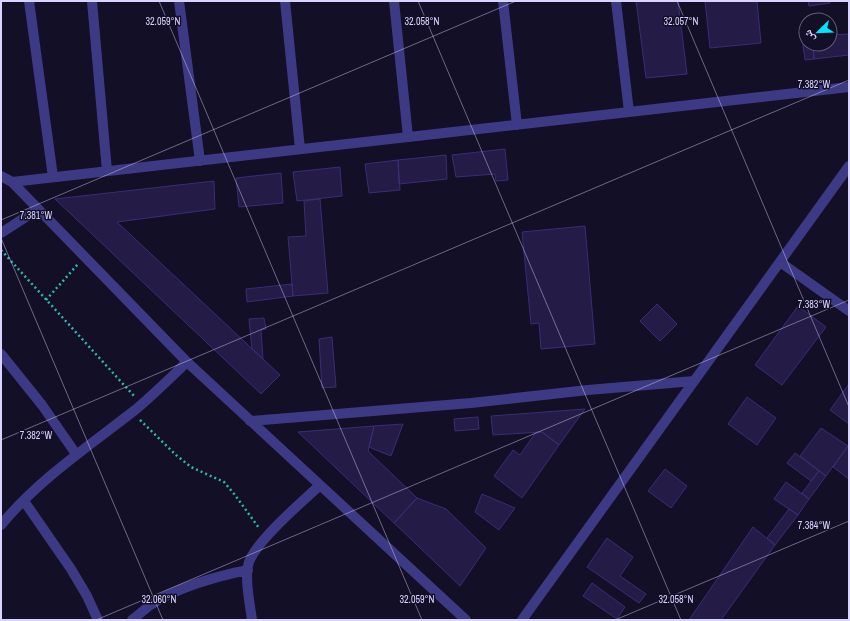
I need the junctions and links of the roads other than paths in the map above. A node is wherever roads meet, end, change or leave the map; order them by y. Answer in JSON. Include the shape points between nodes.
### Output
{"nodes":[{"id":1,"x":29,"y":1,"type":"edge"},
{"id":2,"x":92,"y":1,"type":"edge"},
{"id":3,"x":179,"y":1,"type":"edge"},
{"id":4,"x":285,"y":1,"type":"edge"},
{"id":5,"x":394,"y":1,"type":"edge"},
{"id":6,"x":503,"y":1,"type":"edge"},
{"id":7,"x":616,"y":1,"type":"edge"},
{"id":8,"x":849,"y":87,"type":"edge"},
{"id":9,"x":629,"y":112,"type":"junction"},
{"id":10,"x":517,"y":125,"type":"junction"},
{"id":11,"x":408,"y":137,"type":"junction"},
{"id":12,"x":300,"y":149,"type":"junction"},
{"id":13,"x":200,"y":161,"type":"junction"},
{"id":14,"x":849,"y":166,"type":"edge"},
{"id":15,"x":107,"y":172,"type":"junction"},
{"id":16,"x":1,"y":176,"type":"edge"},
{"id":17,"x":53,"y":178,"type":"junction"},
{"id":18,"x":12,"y":182,"type":"junction"},
{"id":19,"x":38,"y":209,"type":"junction"},
{"id":20,"x":1,"y":233,"type":"edge"},
{"id":21,"x":780,"y":262,"type":"junction"},
{"id":22,"x":849,"y":311,"type":"edge"},
{"id":23,"x":1,"y":354,"type":"edge"},
{"id":24,"x":187,"y":362,"type":"junction"},
{"id":25,"x":694,"y":381,"type":"junction"},
{"id":26,"x":250,"y":421,"type":"junction"},
{"id":27,"x":76,"y":454,"type":"junction"},
{"id":28,"x":320,"y":485,"type":"junction"},
{"id":29,"x":24,"y":501,"type":"junction"},
{"id":30,"x":1,"y":525,"type":"edge"},
{"id":31,"x":248,"y":570,"type":"junction"},
{"id":32,"x":98,"y":620,"type":"edge"},
{"id":33,"x":132,"y":620,"type":"edge"},
{"id":34,"x":252,"y":620,"type":"edge"},
{"id":35,"x":466,"y":620,"type":"edge"},
{"id":36,"x":522,"y":620,"type":"edge"}],
"edges":[{"from":1,"to":17,"type":"street"},
{"from":2,"to":15,"type":"street"},
{"from":3,"to":13,"type":"street"},
{"from":4,"to":12,"type":"street"},
{"from":5,"to":11,"type":"street"},
{"from":6,"to":10,"type":"street"},
{"from":7,"to":9,"type":"street"},
{"from":8,"to":9,"type":"street"},
{"from":9,"to":10,"type":"street"},
{"from":10,"to":11,"type":"street"},
{"from":11,"to":12,"type":"street"},
{"from":12,"to":13,"type":"street"},
{"from":13,"to":15,"type":"street"},
{"from":14,"to":21,"type":"street"},
{"from":15,"to":17,"type":"street"},
{"from":16,"to":18,"type":"street"},
{"from":17,"to":18,"type":"street"},
{"from":18,"to":19,"type":"street"},
{"from":19,"to":20,"type":"street"},
{"from":19,"to":24,"type":"street"},
{"from":21,"to":22,"type":"street"},
{"from":21,"to":25,"type":"street"},
{"from":23,"to":27,"type":"street","via":[[42,405]]},
{"from":24,"to":26,"type":"street"},
{"from":24,"to":27,"type":"street","via":[[141,404]]},
{"from":25,"to":26,"type":"street"},
{"from":25,"to":36,"type":"street"},
{"from":26,"to":28,"type":"street"},
{"from":27,"to":29,"type":"street","via":[[53,472]]},
{"from":28,"to":31,"type":"street","via":[[258,547],[249,562]]},
{"from":28,"to":35,"type":"street"},
{"from":29,"to":30,"type":"street"},
{"from":29,"to":32,"type":"street","via":[[71,569]]},
{"from":31,"to":33,"type":"street","via":[[211,579],[176,592],[150,606]]},
{"from":31,"to":34,"type":"street"}]}
